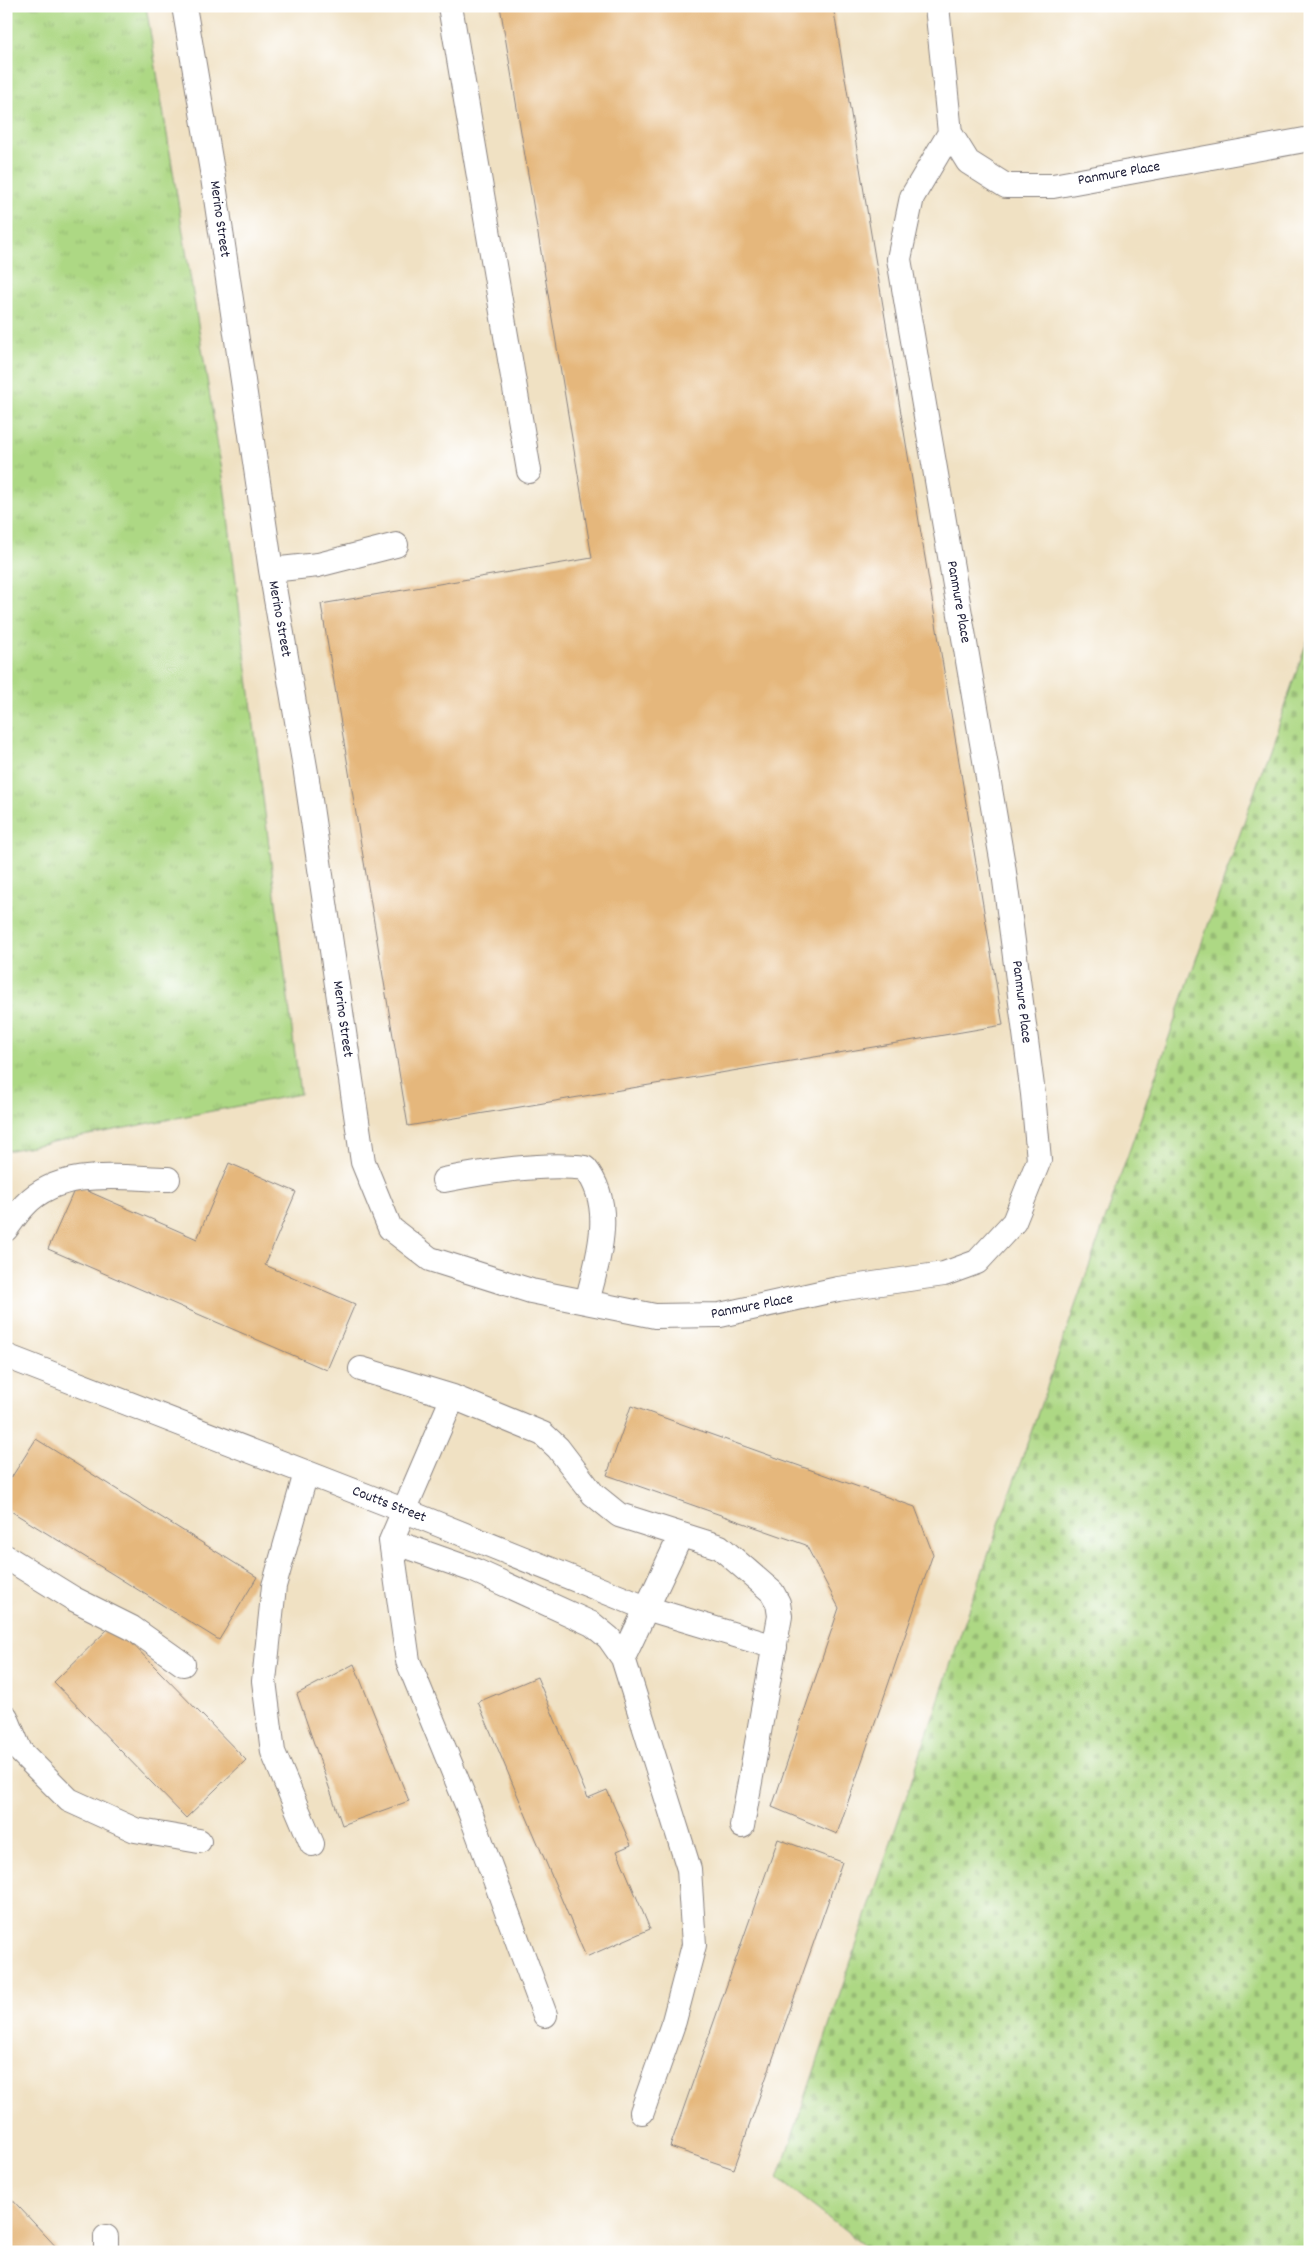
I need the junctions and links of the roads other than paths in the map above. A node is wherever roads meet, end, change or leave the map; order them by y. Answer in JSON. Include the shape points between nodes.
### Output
{"nodes":[{"id":1,"x":184,"y":6,"type":"edge"},
{"id":2,"x":450,"y":6,"type":"edge"},
{"id":3,"x":937,"y":6,"type":"edge"},
{"id":4,"x":950,"y":133,"type":"junction"},
{"id":5,"x":1310,"y":139,"type":"edge"},
{"id":6,"x":529,"y":472,"type":"dead end"},
{"id":7,"x":396,"y":545,"type":"dead end"},
{"id":8,"x":271,"y":570,"type":"junction"},
{"id":9,"x":168,"y":1179,"type":"dead end"},
{"id":10,"x":444,"y":1180,"type":"dead end"},
{"id":11,"x":390,"y":1228,"type":"joint"},
{"id":12,"x":6,"y":1230,"type":"edge"},
{"id":13,"x":587,"y":1302,"type":"junction"},
{"id":14,"x":6,"y":1356,"type":"edge"},
{"id":15,"x":361,"y":1369,"type":"dead end"},
{"id":16,"x":453,"y":1397,"type":"junction"},
{"id":17,"x":306,"y":1473,"type":"junction"},
{"id":18,"x":403,"y":1510,"type":"junction"},
{"id":19,"x":681,"y":1535,"type":"junction"},
{"id":20,"x":391,"y":1541,"type":"junction"},
{"id":21,"x":6,"y":1557,"type":"edge"},
{"id":22,"x":646,"y":1608,"type":"junction"},
{"id":23,"x":775,"y":1647,"type":"junction"},
{"id":24,"x":623,"y":1658,"type":"junction"},
{"id":25,"x":183,"y":1664,"type":"dead end"},
{"id":26,"x":6,"y":1717,"type":"edge"},
{"id":27,"x":742,"y":1826,"type":"dead end"},
{"id":28,"x":199,"y":1841,"type":"dead end"},
{"id":29,"x":312,"y":1844,"type":"dead end"},
{"id":30,"x":546,"y":2015,"type":"dead end"},
{"id":31,"x":642,"y":2112,"type":"dead end"}],
"edges":[{"from":1,"to":8,"type":"lane","name":"Merino Street","via":[[212,171]]},
{"from":2,"to":6,"type":"lane"},
{"from":3,"to":4,"type":"lane","name":"Panmure Place"},
{"from":4,"to":5,"type":"lane","name":"Panmure Place","via":[[968,162],[1006,186],[1053,186]]},
{"from":4,"to":13,"type":"lane","name":"Panmure Place","via":[[912,197],[899,259],[1003,865],[1039,1160],[1014,1222],[977,1262],[944,1274],[838,1289],[720,1316],[655,1316]]},
{"from":7,"to":8,"type":"lane","via":[[318,565]]},
{"from":8,"to":11,"type":"lane","name":"Merino Street","via":[[306,773],[363,1162]]},
{"from":9,"to":12,"type":"lane","via":[[83,1177],[48,1188],[26,1204]]},
{"from":10,"to":13,"type":"lane","via":[[518,1170],[585,1168],[596,1182],[603,1214],[600,1256]]},
{"from":11,"to":13,"type":"lane","name":"Panmure Place","via":[[430,1259],[531,1291]]},
{"from":14,"to":17,"type":"lane","name":"Coutts Street"},
{"from":15,"to":16,"type":"lane"},
{"from":16,"to":18,"type":"lane"},
{"from":16,"to":19,"type":"lane","via":[[543,1434],[558,1448],[593,1494],[619,1515]]},
{"from":17,"to":18,"type":"lane","name":"Coutts Street"},
{"from":17,"to":29,"type":"lane","via":[[274,1586],[264,1681],[272,1752]]},
{"from":18,"to":20,"type":"lane"},
{"from":18,"to":22,"type":"lane","name":"Coutts Street"},
{"from":19,"to":22,"type":"lane"},
{"from":19,"to":23,"type":"lane","via":[[720,1547],[772,1592],[778,1602],[780,1616]]},
{"from":20,"to":24,"type":"lane","via":[[476,1571],[592,1624],[609,1638]]},
{"from":20,"to":30,"type":"lane","via":[[408,1661],[470,1812]]},
{"from":21,"to":25,"type":"lane","via":[[74,1599],[132,1628]]},
{"from":22,"to":23,"type":"lane","name":"Coutts Street"},
{"from":22,"to":24,"type":"lane"},
{"from":23,"to":27,"type":"lane"},
{"from":24,"to":31,"type":"lane","via":[[689,1869],[694,1945],[674,2021]]},
{"from":26,"to":28,"type":"lane","via":[[20,1751],[69,1800],[135,1830]]}]}
